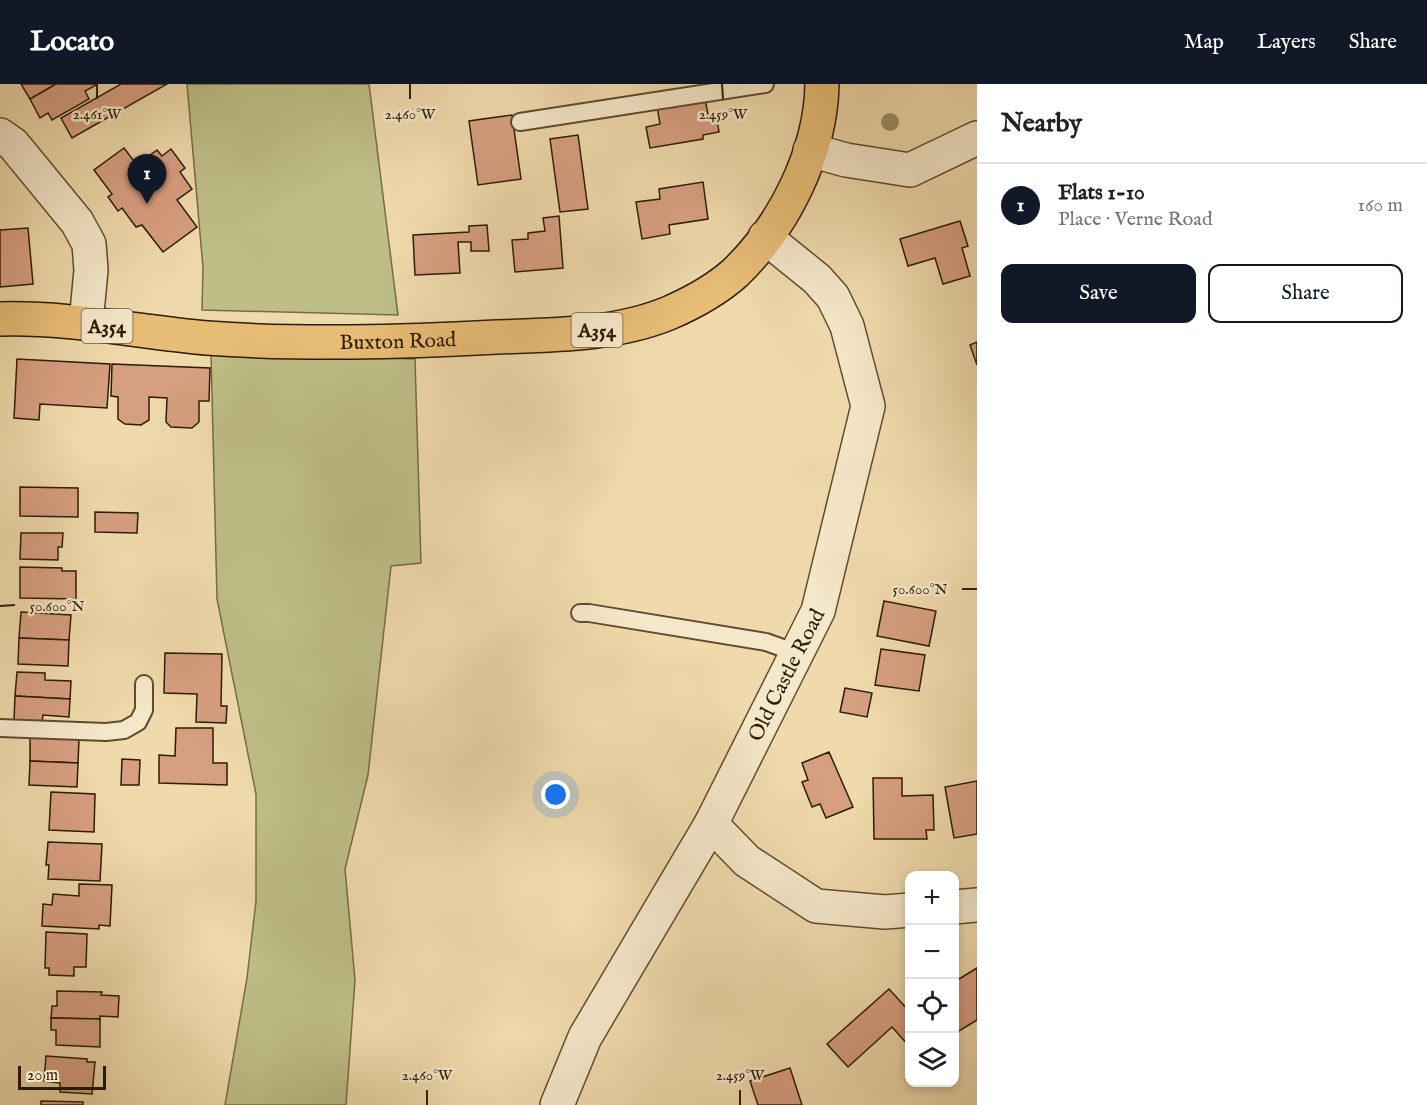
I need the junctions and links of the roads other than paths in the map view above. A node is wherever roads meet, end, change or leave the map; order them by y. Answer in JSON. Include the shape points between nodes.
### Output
{"nodes":[{"id":1,"x":765,"y":84,"type":"edge"},
{"id":2,"x":822,"y":84,"type":"edge"},
{"id":3,"x":520,"y":122,"type":"dead end"},
{"id":4,"x":0,"y":135,"type":"edge"},
{"id":5,"x":977,"y":138,"type":"edge"},
{"id":6,"x":810,"y":150,"type":"junction"},
{"id":7,"x":765,"y":237,"type":"junction"},
{"id":8,"x":0,"y":319,"type":"edge"},
{"id":9,"x":86,"y":322,"type":"junction"},
{"id":10,"x":580,"y":613,"type":"dead end"},
{"id":11,"x":796,"y":653,"type":"junction"},
{"id":12,"x":144,"y":684,"type":"dead end"},
{"id":13,"x":0,"y":728,"type":"edge"},
{"id":14,"x":711,"y":824,"type":"junction"},
{"id":15,"x":977,"y":905,"type":"edge"},
{"id":16,"x":959,"y":907,"type":"edge"},
{"id":17,"x":905,"y":910,"type":"edge"},
{"id":18,"x":564,"y":1102,"type":"edge"}],
"edges":[{"from":1,"to":3,"type":"lane"},
{"from":2,"to":6,"type":"highway","number":"A354","via":[[820,112]]},
{"from":4,"to":9,"type":"street","via":[[13,144],[77,222],[89,244]]},
{"from":5,"to":6,"type":"street","via":[[910,170]]},
{"from":6,"to":7,"type":"highway","number":"A354","via":[[792,198]]},
{"from":7,"to":9,"type":"highway","name":"Buxton Road","number":"A354","via":[[735,272],[689,304],[640,322],[605,329],[399,342],[213,338]]},
{"from":7,"to":11,"type":"street","name":"Old Castle Road","via":[[833,297],[848,326],[868,406],[818,611]]},
{"from":8,"to":9,"type":"highway","name":"Buxton Road","number":"A354"},
{"from":10,"to":11,"type":"lane","via":[[766,642]]},
{"from":11,"to":14,"type":"street","name":"Old Castle Road"},
{"from":12,"to":13,"type":"lane","via":[[144,710],[138,722],[124,730]]},
{"from":14,"to":17,"type":"street","via":[[747,861],[816,906]]},
{"from":14,"to":18,"type":"street","name":"Old Castle Road","via":[[585,1037]]},
{"from":15,"to":16,"type":"street"}]}
